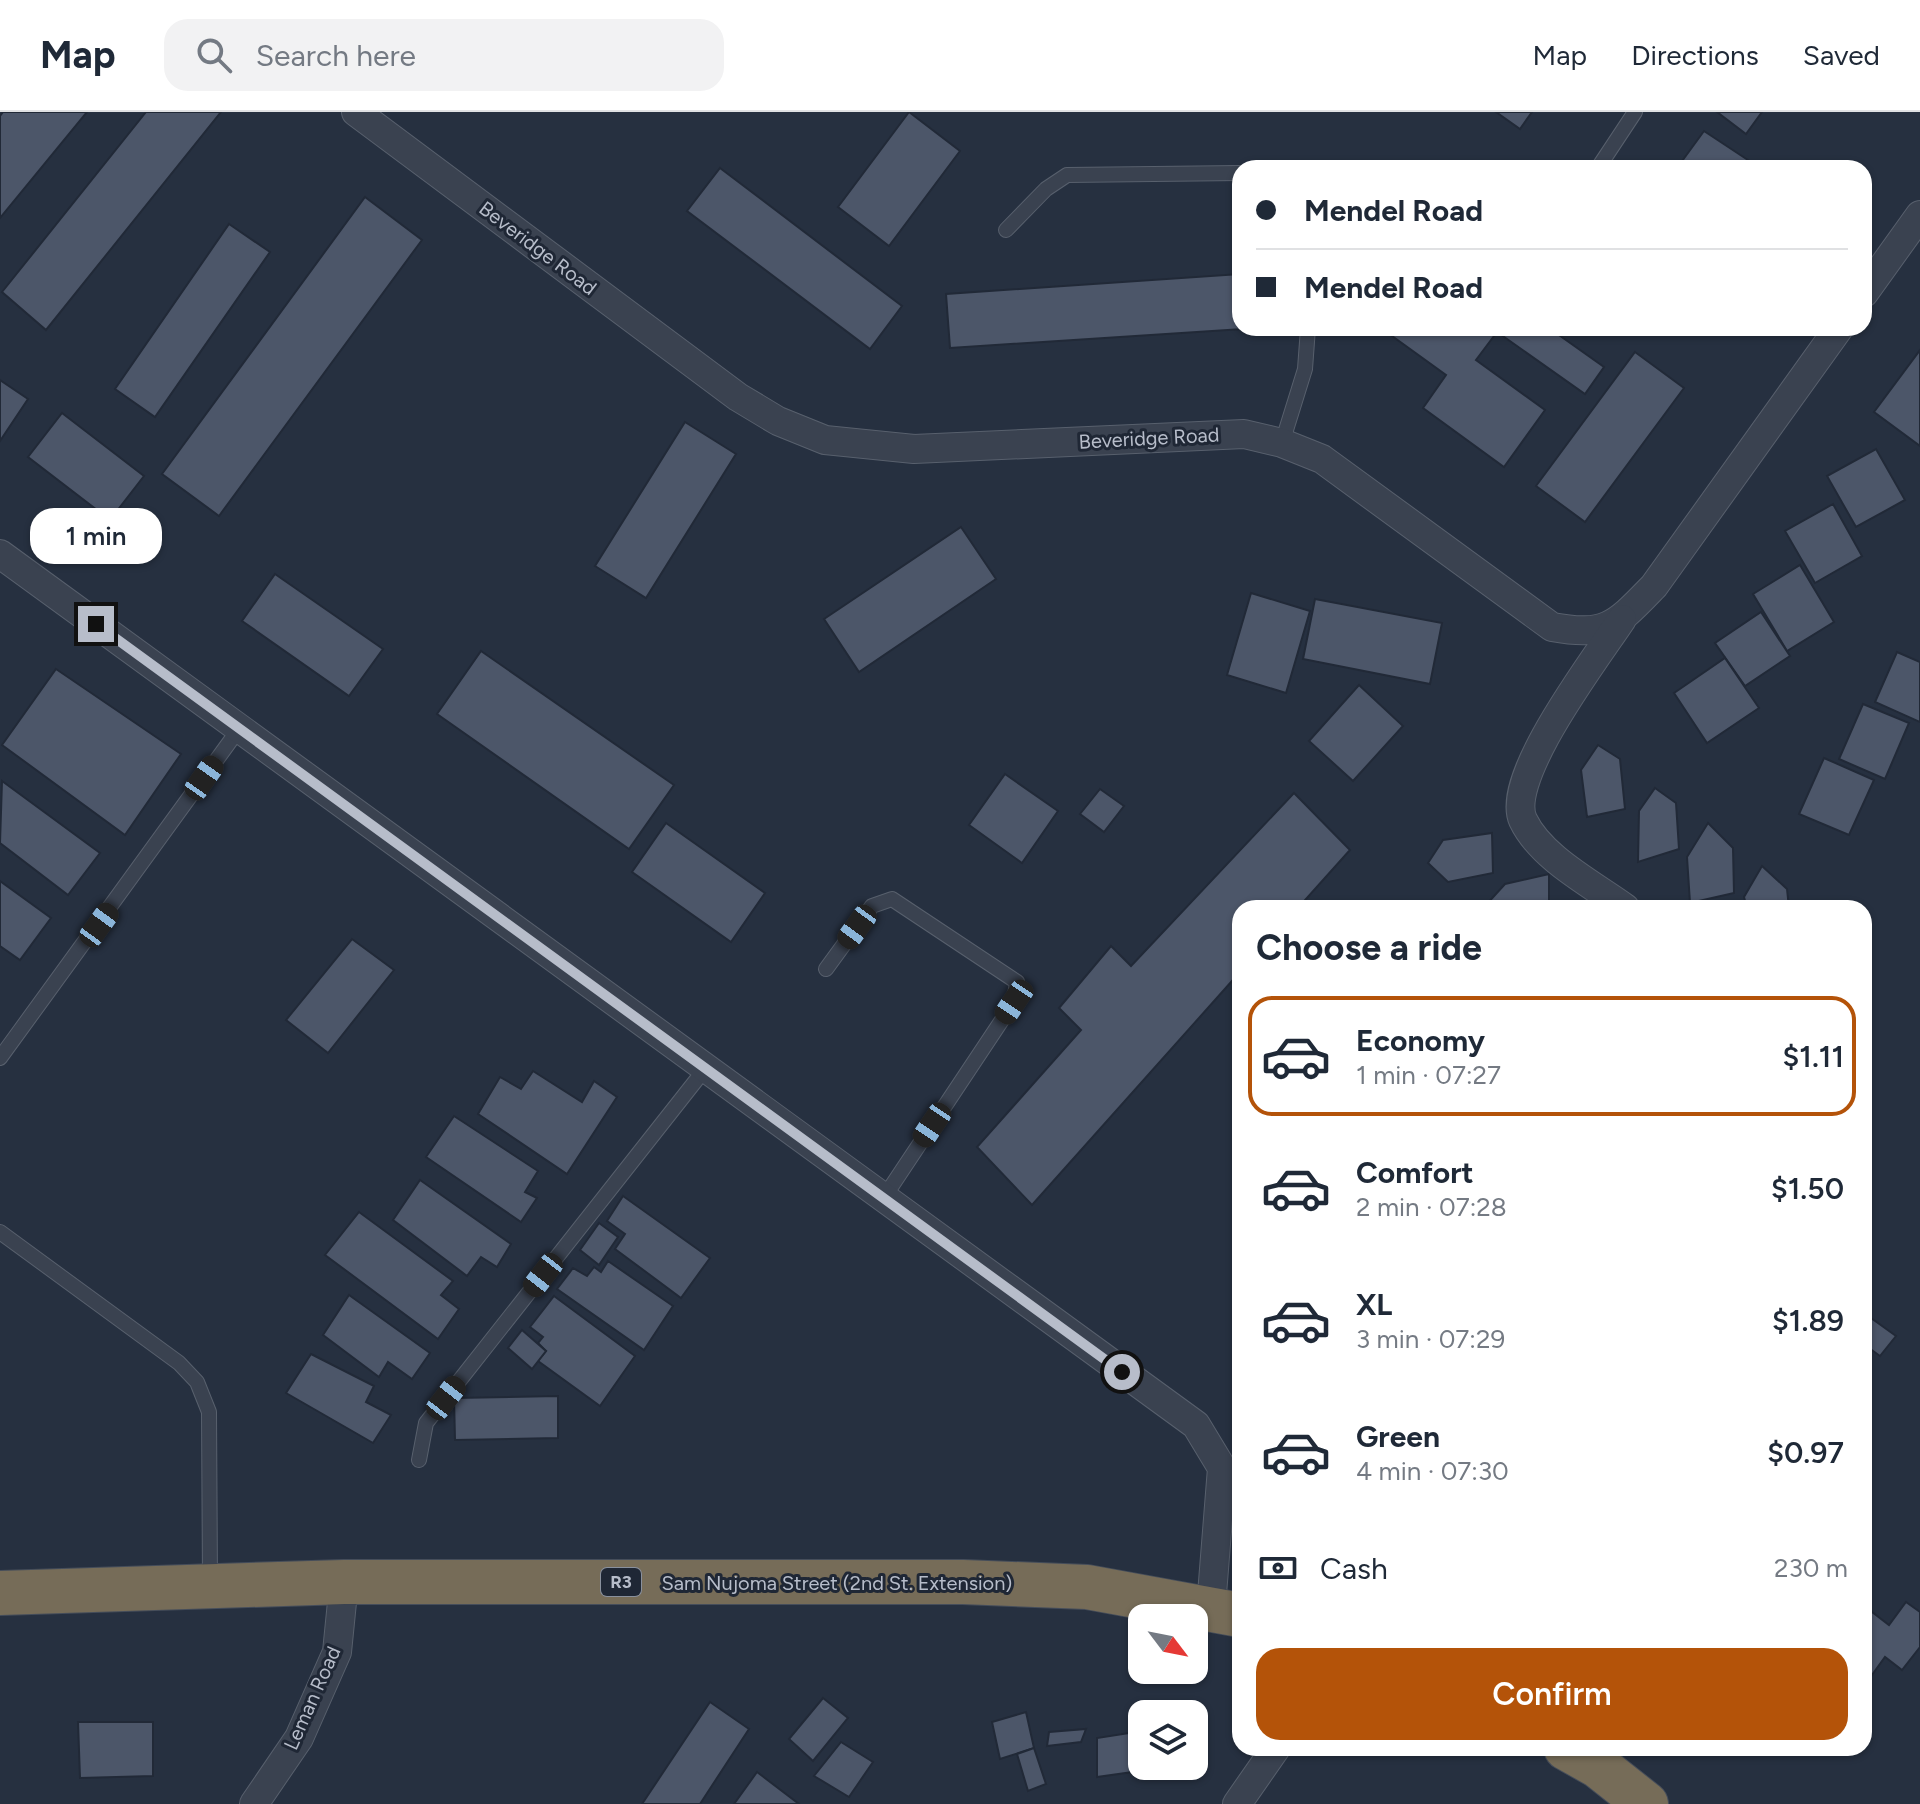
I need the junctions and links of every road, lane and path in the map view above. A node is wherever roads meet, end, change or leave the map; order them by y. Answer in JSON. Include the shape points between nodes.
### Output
{"nodes":[{"id":1,"x":356,"y":112,"type":"edge"},
{"id":2,"x":1635,"y":112,"type":"edge"},
{"id":3,"x":1603,"y":160,"type":"edge"},
{"id":4,"x":1232,"y":173,"type":"edge"},
{"id":5,"x":1920,"y":215,"type":"edge"},
{"id":6,"x":1006,"y":230,"type":"dead end"},
{"id":7,"x":1872,"y":282,"type":"edge"},
{"id":8,"x":1307,"y":336,"type":"edge"},
{"id":9,"x":1833,"y":336,"type":"edge"},
{"id":10,"x":1282,"y":443,"type":"junction"},
{"id":11,"x":0,"y":554,"type":"edge"},
{"id":12,"x":1622,"y":619,"type":"junction"},
{"id":13,"x":239,"y":729,"type":"junction"},
{"id":14,"x":1614,"y":900,"type":"edge"},
{"id":15,"x":826,"y":969,"type":"dead end"},
{"id":16,"x":0,"y":1058,"type":"edge"},
{"id":17,"x":705,"y":1069,"type":"junction"},
{"id":18,"x":883,"y":1199,"type":"junction"},
{"id":19,"x":0,"y":1232,"type":"edge"},
{"id":20,"x":419,"y":1460,"type":"dead end"},
{"id":21,"x":344,"y":1582,"type":"junction"},
{"id":22,"x":210,"y":1586,"type":"junction"},
{"id":23,"x":0,"y":1593,"type":"edge"},
{"id":24,"x":1226,"y":1611,"type":"edge"},
{"id":25,"x":1270,"y":1756,"type":"edge"},
{"id":26,"x":1580,"y":1756,"type":"edge"},
{"id":27,"x":254,"y":1804,"type":"edge"},
{"id":28,"x":1237,"y":1804,"type":"edge"},
{"id":29,"x":1646,"y":1804,"type":"edge"}],
"edges":[{"from":1,"to":10,"type":"street","name":"Beveridge Road","via":[[738,397],[825,440],[914,449],[1244,434]]},
{"from":2,"to":3,"type":"lane"},
{"from":4,"to":6,"type":"lane","via":[[1067,175]]},
{"from":5,"to":7,"type":"street"},
{"from":8,"to":10,"type":"lane","via":[[1305,369]]},
{"from":9,"to":12,"type":"street","name":"Beveridge Road","via":[[1654,586]]},
{"from":10,"to":12,"type":"street","name":"Beveridge Road","via":[[1322,459],[1359,483],[1552,627],[1588,633]]},
{"from":11,"to":13,"type":"street"},
{"from":12,"to":14,"type":"street","via":[[1545,734],[1522,784],[1522,818],[1545,849]]},
{"from":13,"to":16,"type":"lane"},
{"from":13,"to":17,"type":"street"},
{"from":15,"to":18,"type":"lane","via":[[872,906],[892,899],[1017,982],[1014,1002]]},
{"from":17,"to":18,"type":"street"},
{"from":17,"to":20,"type":"lane","via":[[426,1423]]},
{"from":18,"to":24,"type":"street","via":[[1196,1425],[1222,1468]]},
{"from":19,"to":22,"type":"lane","via":[[179,1363],[197,1382],[209,1412]]},
{"from":21,"to":22,"type":"highway","name":"Sam Nujoma Street (2nd St. Extension)","number":"R3"},
{"from":21,"to":24,"type":"highway","name":"Sam Nujoma Street (2nd St. Extension)","number":"R3","via":[[963,1582],[1087,1587]]},
{"from":21,"to":27,"type":"street","name":"Leman Road","via":[[337,1652],[299,1738]]},
{"from":22,"to":23,"type":"highway","name":"Sam Nujoma Street (2nd St. Extension)","number":"R3"},
{"from":25,"to":28,"type":"street"},
{"from":26,"to":29,"type":"highway"}]}
